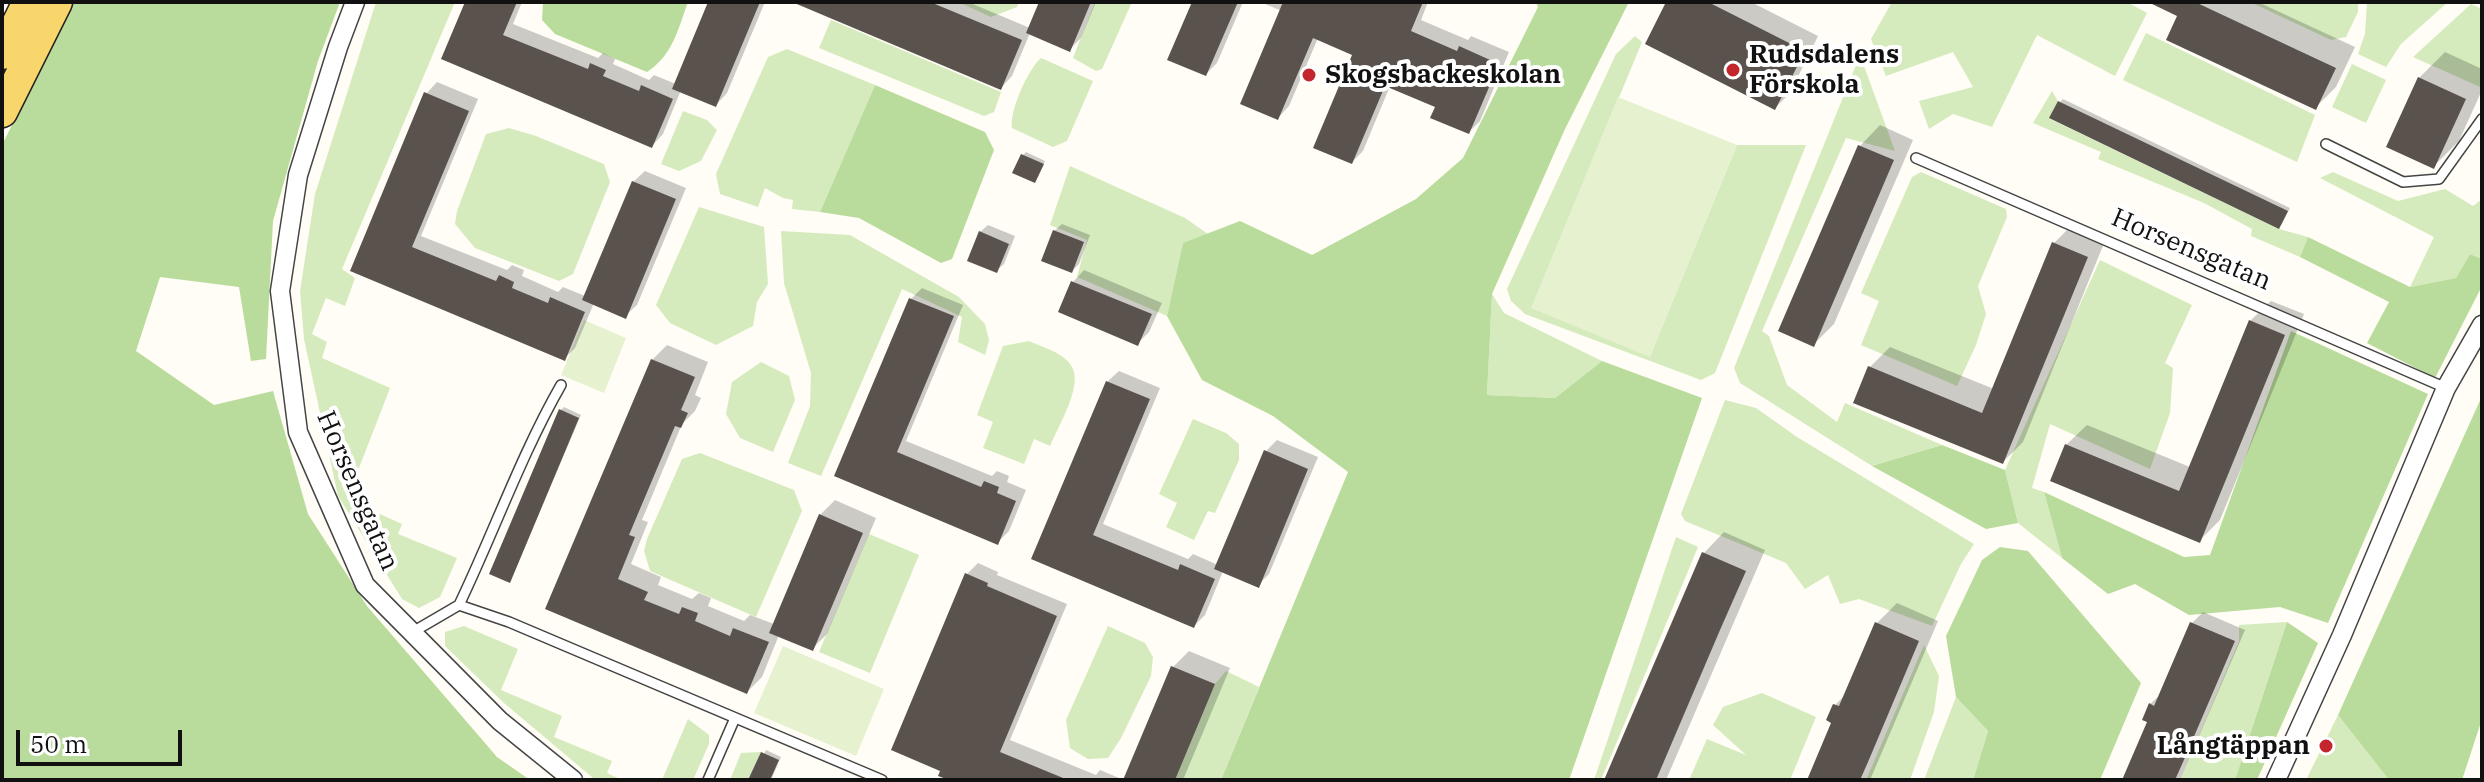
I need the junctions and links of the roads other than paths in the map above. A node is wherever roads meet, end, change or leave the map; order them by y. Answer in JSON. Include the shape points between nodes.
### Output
{"nodes":[{"id":1,"x":28,"y":2,"type":"edge"},
{"id":2,"x":57,"y":2,"type":"edge"},
{"id":3,"x":355,"y":2,"type":"edge"},
{"id":4,"x":2,"y":54,"type":"edge"},
{"id":5,"x":2,"y":112,"type":"edge"},
{"id":6,"x":2482,"y":119,"type":"edge"},
{"id":7,"x":2326,"y":144,"type":"dead end"},
{"id":8,"x":1916,"y":158,"type":"dead end"},
{"id":9,"x":2482,"y":325,"type":"edge"},
{"id":10,"x":561,"y":385,"type":"dead end"},
{"id":11,"x":2446,"y":388,"type":"junction"},
{"id":12,"x":459,"y":605,"type":"junction"},
{"id":13,"x":411,"y":633,"type":"junction"},
{"id":14,"x":735,"y":718,"type":"junction"},
{"id":15,"x":573,"y":780,"type":"edge"},
{"id":16,"x":708,"y":780,"type":"edge"},
{"id":17,"x":882,"y":780,"type":"edge"},
{"id":18,"x":2276,"y":780,"type":"edge"}],
"edges":[{"from":1,"to":4,"type":"main road"},
{"from":2,"to":5,"type":"main road"},
{"from":3,"to":13,"type":"street","name":"Horsensgatan","via":[[298,175],[280,291],[298,432],[365,585]]},
{"from":6,"to":7,"type":"lane","via":[[2439,179],[2403,182]]},
{"from":8,"to":11,"type":"lane","name":"Horsensgatan"},
{"from":9,"to":11,"type":"street"},
{"from":10,"to":12,"type":"lane","via":[[539,422]]},
{"from":11,"to":18,"type":"street"},
{"from":12,"to":13,"type":"lane"},
{"from":12,"to":14,"type":"lane"},
{"from":13,"to":15,"type":"street","name":"Horsensgatan","via":[[500,721]]},
{"from":14,"to":16,"type":"lane"},
{"from":14,"to":17,"type":"lane"}]}
